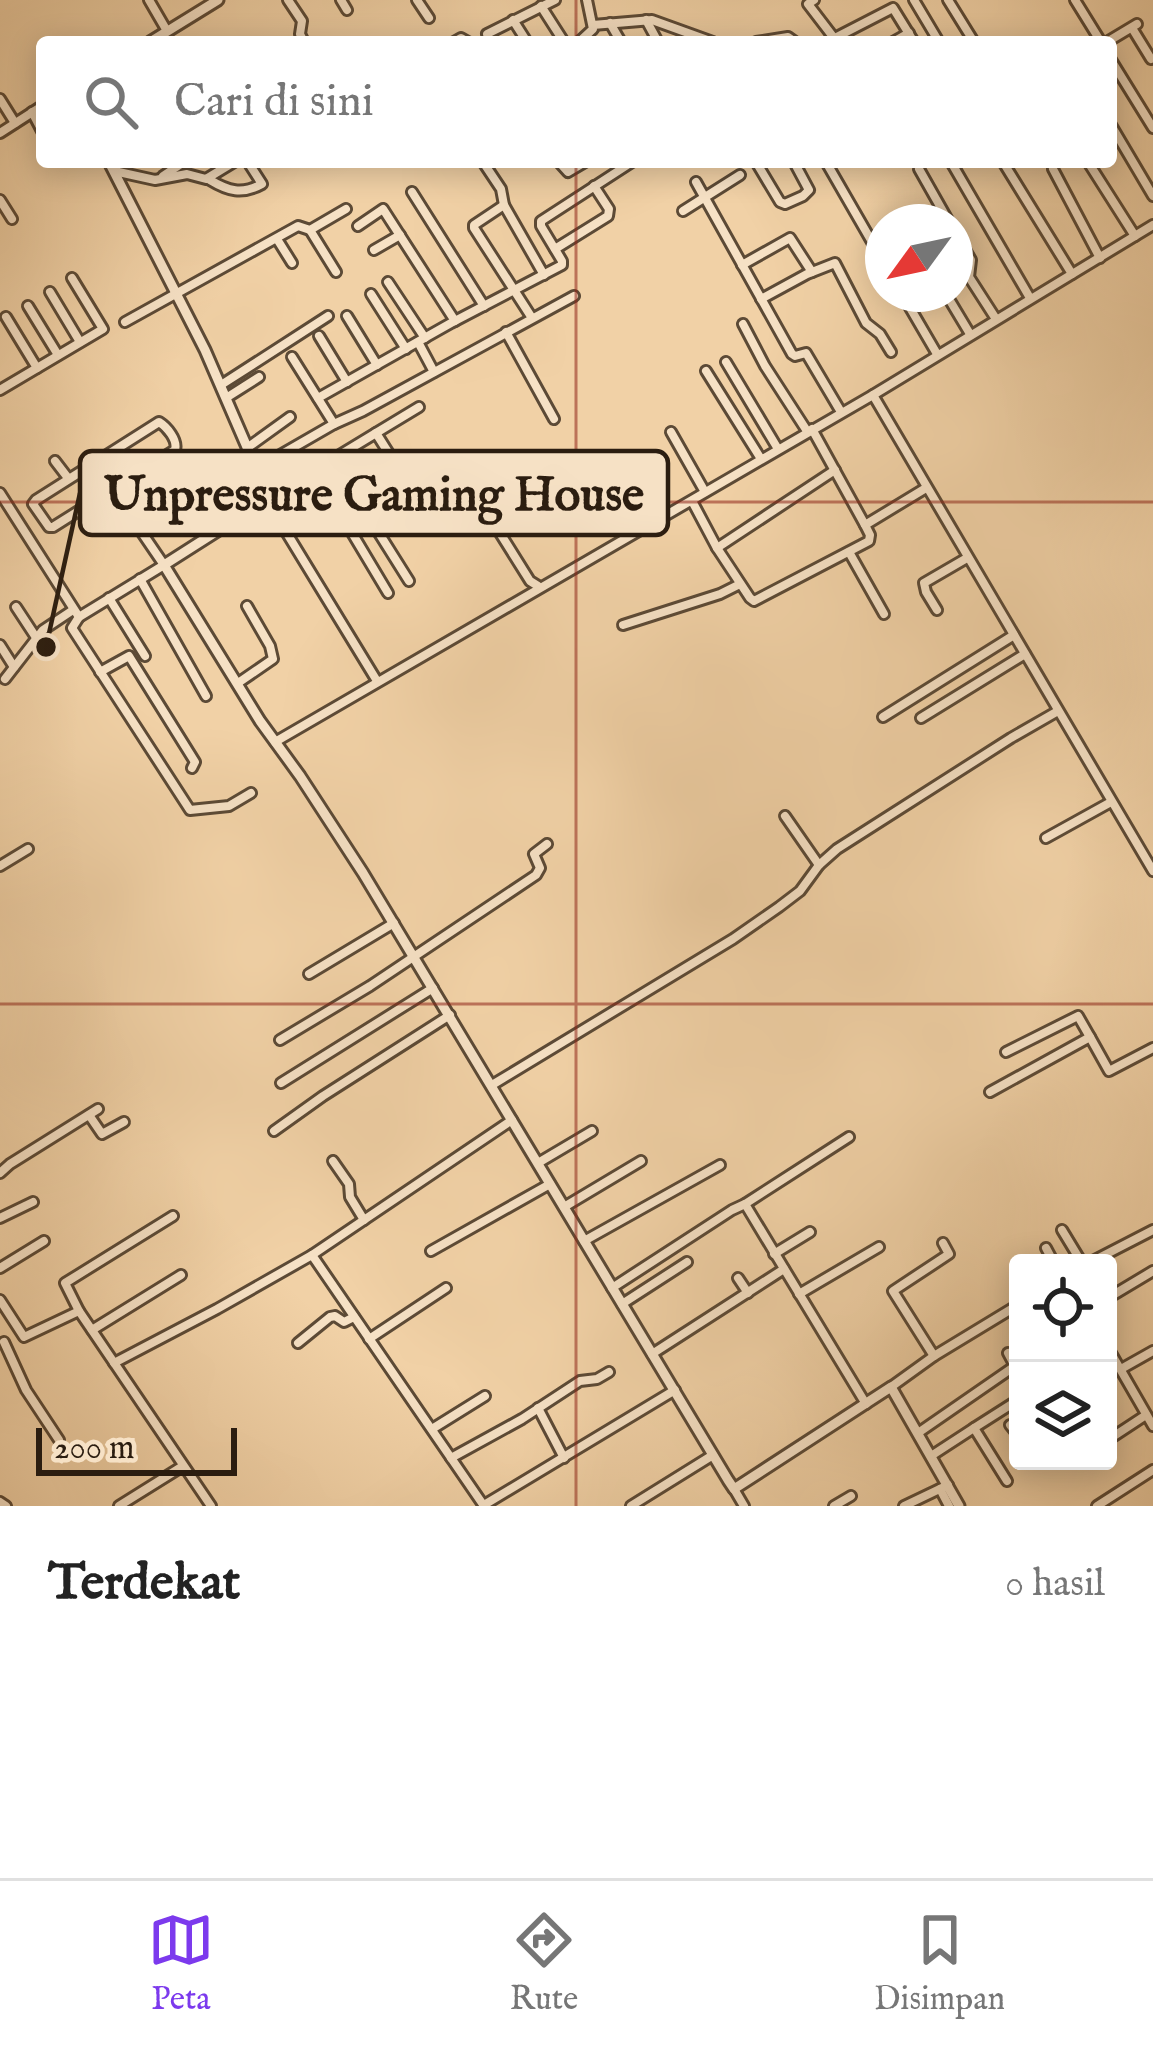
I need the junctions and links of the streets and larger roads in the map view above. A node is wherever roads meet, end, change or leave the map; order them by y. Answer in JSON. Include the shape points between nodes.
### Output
{"nodes":[{"id":1,"x":149,"y":0,"type":"edge"},
{"id":2,"x":218,"y":0,"type":"edge"},
{"id":3,"x":288,"y":0,"type":"edge"},
{"id":4,"x":340,"y":0,"type":"edge"},
{"id":5,"x":417,"y":0,"type":"edge"},
{"id":6,"x":555,"y":0,"type":"edge"},
{"id":7,"x":587,"y":0,"type":"edge"},
{"id":8,"x":914,"y":0,"type":"edge"},
{"id":9,"x":968,"y":0,"type":"edge"},
{"id":10,"x":1075,"y":0,"type":"edge"},
{"id":11,"x":809,"y":1,"type":"edge"},
{"id":12,"x":950,"y":4,"type":"edge"},
{"id":13,"x":542,"y":6,"type":"junction"},
{"id":14,"x":347,"y":10,"type":"dead end"},
{"id":15,"x":429,"y":18,"type":"dead end"},
{"id":16,"x":513,"y":20,"type":"junction"},
{"id":17,"x":646,"y":20,"type":"junction"},
{"id":18,"x":610,"y":23,"type":"junction"},
{"id":19,"x":593,"y":25,"type":"junction"},
{"id":20,"x":678,"y":28,"type":"junction"},
{"id":21,"x":167,"y":31,"type":"junction"},
{"id":22,"x":159,"y":36,"type":"edge"},
{"id":23,"x":301,"y":36,"type":"edge"},
{"id":24,"x":488,"y":36,"type":"edge"},
{"id":25,"x":523,"y":36,"type":"edge"},
{"id":26,"x":560,"y":36,"type":"edge"},
{"id":27,"x":588,"y":36,"type":"edge"},
{"id":28,"x":618,"y":36,"type":"edge"},
{"id":29,"x":655,"y":36,"type":"edge"},
{"id":30,"x":680,"y":36,"type":"edge"},
{"id":31,"x":698,"y":36,"type":"edge"},
{"id":32,"x":832,"y":36,"type":"edge"},
{"id":33,"x":842,"y":36,"type":"edge"},
{"id":34,"x":910,"y":36,"type":"edge"},
{"id":35,"x":935,"y":36,"type":"edge"},
{"id":36,"x":970,"y":36,"type":"edge"},
{"id":37,"x":1100,"y":36,"type":"edge"},
{"id":38,"x":1116,"y":36,"type":"edge"},
{"id":39,"x":1151,"y":59,"type":"edge"},
{"id":40,"x":1117,"y":73,"type":"edge"},
{"id":41,"x":0,"y":99,"type":"edge"},
{"id":42,"x":36,"y":110,"type":"edge"},
{"id":43,"x":32,"y":112,"type":"junction"},
{"id":44,"x":0,"y":119,"type":"edge"},
{"id":45,"x":36,"y":120,"type":"edge"},
{"id":46,"x":7,"y":128,"type":"edge"},
{"id":47,"x":1153,"y":128,"type":"edge"},
{"id":48,"x":1117,"y":135,"type":"edge"},
{"id":49,"x":175,"y":168,"type":"edge"},
{"id":50,"x":225,"y":168,"type":"edge"},
{"id":51,"x":252,"y":168,"type":"edge"},
{"id":52,"x":487,"y":168,"type":"edge"},
{"id":53,"x":622,"y":168,"type":"edge"},
{"id":54,"x":763,"y":168,"type":"edge"},
{"id":55,"x":797,"y":168,"type":"edge"},
{"id":56,"x":829,"y":168,"type":"edge"},
{"id":57,"x":954,"y":168,"type":"edge"},
{"id":58,"x":1007,"y":168,"type":"edge"},
{"id":59,"x":1092,"y":168,"type":"edge"},
{"id":60,"x":919,"y":169,"type":"dead end"},
{"id":61,"x":1053,"y":169,"type":"dead end"},
{"id":62,"x":116,"y":175,"type":"edge"},
{"id":63,"x":740,"y":175,"type":"dead end"},
{"id":64,"x":162,"y":177,"type":"junction"},
{"id":65,"x":208,"y":179,"type":"junction"},
{"id":66,"x":696,"y":182,"type":"dead end"},
{"id":67,"x":594,"y":186,"type":"junction"},
{"id":68,"x":412,"y":192,"type":"dead end"},
{"id":69,"x":1153,"y":196,"type":"edge"},
{"id":70,"x":705,"y":197,"type":"junction"},
{"id":71,"x":0,"y":200,"type":"edge"},
{"id":72,"x":939,"y":204,"type":"edge"},
{"id":73,"x":504,"y":205,"type":"junction"},
{"id":74,"x":346,"y":209,"type":"dead end"},
{"id":75,"x":683,"y":211,"type":"dead end"},
{"id":76,"x":12,"y":219,"type":"dead end"},
{"id":77,"x":1153,"y":225,"type":"edge"},
{"id":78,"x":358,"y":226,"type":"dead end"},
{"id":79,"x":310,"y":230,"type":"junction"},
{"id":80,"x":865,"y":230,"type":"edge"},
{"id":81,"x":400,"y":235,"type":"junction"},
{"id":82,"x":1135,"y":236,"type":"junction"},
{"id":83,"x":277,"y":239,"type":"junction"},
{"id":84,"x":555,"y":249,"type":"junction"},
{"id":85,"x":374,"y":250,"type":"dead end"},
{"id":86,"x":1100,"y":258,"type":"junction"},
{"id":87,"x":292,"y":263,"type":"dead end"},
{"id":88,"x":742,"y":265,"type":"junction"},
{"id":89,"x":336,"y":272,"type":"dead end"},
{"id":90,"x":812,"y":272,"type":"junction"},
{"id":91,"x":1072,"y":274,"type":"junction"},
{"id":92,"x":544,"y":275,"type":"junction"},
{"id":93,"x":72,"y":278,"type":"dead end"},
{"id":94,"x":388,"y":282,"type":"dead end"},
{"id":95,"x":973,"y":283,"type":"edge"},
{"id":96,"x":513,"y":290,"type":"junction"},
{"id":97,"x":50,"y":292,"type":"dead end"},
{"id":98,"x":176,"y":294,"type":"junction"},
{"id":99,"x":371,"y":294,"type":"dead end"},
{"id":100,"x":574,"y":296,"type":"dead end"},
{"id":101,"x":1030,"y":298,"type":"junction"},
{"id":102,"x":761,"y":299,"type":"junction"},
{"id":103,"x":28,"y":306,"type":"dead end"},
{"id":104,"x":484,"y":306,"type":"junction"},
{"id":105,"x":912,"y":312,"type":"edge"},
{"id":106,"x":957,"y":312,"type":"edge"},
{"id":107,"x":328,"y":316,"type":"dead end"},
{"id":108,"x":346,"y":316,"type":"dead end"},
{"id":109,"x":6,"y":317,"type":"dead end"},
{"id":110,"x":532,"y":317,"type":"junction"},
{"id":111,"x":996,"y":319,"type":"junction"},
{"id":112,"x":455,"y":321,"type":"junction"},
{"id":113,"x":124,"y":322,"type":"dead end"},
{"id":114,"x":743,"y":324,"type":"dead end"},
{"id":115,"x":506,"y":332,"type":"junction"},
{"id":116,"x":970,"y":334,"type":"junction"},
{"id":117,"x":320,"y":336,"type":"dead end"},
{"id":118,"x":421,"y":340,"type":"junction"},
{"id":119,"x":80,"y":342,"type":"junction"},
{"id":120,"x":406,"y":349,"type":"junction"},
{"id":121,"x":891,"y":352,"type":"dead end"},
{"id":122,"x":937,"y":354,"type":"junction"},
{"id":123,"x":58,"y":355,"type":"junction"},
{"id":124,"x":292,"y":357,"type":"dead end"},
{"id":125,"x":726,"y":362,"type":"dead end"},
{"id":126,"x":377,"y":365,"type":"junction"},
{"id":127,"x":37,"y":368,"type":"junction"},
{"id":128,"x":706,"y":371,"type":"dead end"},
{"id":129,"x":434,"y":372,"type":"junction"},
{"id":130,"x":259,"y":376,"type":"dead end"},
{"id":131,"x":346,"y":382,"type":"junction"},
{"id":132,"x":220,"y":386,"type":"junction"},
{"id":133,"x":0,"y":390,"type":"edge"},
{"id":134,"x":873,"y":394,"type":"junction"},
{"id":135,"x":226,"y":398,"type":"junction"},
{"id":136,"x":318,"y":398,"type":"junction"},
{"id":137,"x":419,"y":407,"type":"dead end"},
{"id":138,"x":841,"y":412,"type":"junction"},
{"id":139,"x":290,"y":417,"type":"dead end"},
{"id":140,"x":554,"y":419,"type":"dead end"},
{"id":141,"x":334,"y":424,"type":"junction"},
{"id":142,"x":810,"y":430,"type":"junction"},
{"id":143,"x":671,"y":432,"type":"dead end"},
{"id":144,"x":376,"y":433,"type":"junction"},
{"id":145,"x":247,"y":448,"type":"junction"},
{"id":146,"x":778,"y":449,"type":"junction"},
{"id":147,"x":761,"y":459,"type":"junction"},
{"id":148,"x":333,"y":460,"type":"junction"},
{"id":149,"x":55,"y":461,"type":"dead end"},
{"id":150,"x":256,"y":469,"type":"junction"},
{"id":151,"x":315,"y":470,"type":"junction"},
{"id":152,"x":835,"y":470,"type":"junction"},
{"id":153,"x":68,"y":478,"type":"junction"},
{"id":154,"x":468,"y":482,"type":"dead end"},
{"id":155,"x":926,"y":488,"type":"junction"},
{"id":156,"x":0,"y":493,"type":"edge"},
{"id":157,"x":705,"y":493,"type":"junction"},
{"id":158,"x":267,"y":499,"type":"junction"},
{"id":159,"x":692,"y":500,"type":"junction"},
{"id":160,"x":421,"y":503,"type":"dead end"},
{"id":161,"x":42,"y":518,"type":"junction"},
{"id":162,"x":132,"y":518,"type":"dead end"},
{"id":163,"x":866,"y":525,"type":"junction"},
{"id":164,"x":23,"y":530,"type":"junction"},
{"id":165,"x":716,"y":548,"type":"junction"},
{"id":166,"x":849,"y":552,"type":"junction"},
{"id":167,"x":967,"y":558,"type":"junction"},
{"id":168,"x":164,"y":565,"type":"junction"},
{"id":169,"x":140,"y":579,"type":"junction"},
{"id":170,"x":409,"y":581,"type":"dead end"},
{"id":171,"x":740,"y":584,"type":"junction"},
{"id":172,"x":540,"y":587,"type":"junction"},
{"id":173,"x":388,"y":593,"type":"dead end"},
{"id":174,"x":109,"y":598,"type":"junction"},
{"id":175,"x":247,"y":606,"type":"dead end"},
{"id":176,"x":16,"y":607,"type":"dead end"},
{"id":177,"x":937,"y":610,"type":"dead end"},
{"id":178,"x":76,"y":614,"type":"junction"},
{"id":179,"x":884,"y":614,"type":"dead end"},
{"id":180,"x":623,"y":625,"type":"dead end"},
{"id":181,"x":1014,"y":634,"type":"junction"},
{"id":182,"x":37,"y":639,"type":"junction"},
{"id":183,"x":0,"y":645,"type":"edge"},
{"id":184,"x":1025,"y":654,"type":"junction"},
{"id":185,"x":145,"y":656,"type":"dead end"},
{"id":186,"x":14,"y":667,"type":"junction"},
{"id":187,"x":100,"y":671,"type":"junction"},
{"id":188,"x":5,"y":679,"type":"dead end"},
{"id":189,"x":376,"y":681,"type":"junction"},
{"id":190,"x":238,"y":683,"type":"junction"},
{"id":191,"x":206,"y":696,"type":"dead end"},
{"id":192,"x":1058,"y":711,"type":"junction"},
{"id":193,"x":883,"y":717,"type":"dead end"},
{"id":194,"x":922,"y":718,"type":"dead end"},
{"id":195,"x":275,"y":742,"type":"junction"},
{"id":196,"x":192,"y":768,"type":"dead end"},
{"id":197,"x":250,"y":794,"type":"dead end"},
{"id":198,"x":1111,"y":802,"type":"junction"},
{"id":199,"x":785,"y":816,"type":"dead end"},
{"id":200,"x":1046,"y":838,"type":"dead end"},
{"id":201,"x":547,"y":844,"type":"dead end"},
{"id":202,"x":28,"y":849,"type":"dead end"},
{"id":203,"x":819,"y":865,"type":"junction"},
{"id":204,"x":0,"y":866,"type":"edge"},
{"id":205,"x":1153,"y":872,"type":"edge"},
{"id":206,"x":394,"y":923,"type":"junction"},
{"id":207,"x":414,"y":956,"type":"junction"},
{"id":208,"x":309,"y":974,"type":"dead end"},
{"id":209,"x":433,"y":988,"type":"junction"},
{"id":210,"x":450,"y":1016,"type":"junction"},
{"id":211,"x":1090,"y":1037,"type":"junction"},
{"id":212,"x":280,"y":1040,"type":"dead end"},
{"id":213,"x":1153,"y":1048,"type":"edge"},
{"id":214,"x":1006,"y":1052,"type":"dead end"},
{"id":215,"x":281,"y":1083,"type":"dead end"},
{"id":216,"x":492,"y":1085,"type":"junction"},
{"id":217,"x":990,"y":1091,"type":"dead end"},
{"id":218,"x":512,"y":1120,"type":"junction"},
{"id":219,"x":124,"y":1122,"type":"dead end"},
{"id":220,"x":274,"y":1131,"type":"dead end"},
{"id":221,"x":592,"y":1131,"type":"dead end"},
{"id":222,"x":849,"y":1137,"type":"dead end"},
{"id":223,"x":333,"y":1161,"type":"dead end"},
{"id":224,"x":641,"y":1161,"type":"dead end"},
{"id":225,"x":538,"y":1163,"type":"junction"},
{"id":226,"x":720,"y":1165,"type":"dead end"},
{"id":227,"x":0,"y":1174,"type":"edge"},
{"id":228,"x":550,"y":1184,"type":"junction"},
{"id":229,"x":33,"y":1202,"type":"dead end"},
{"id":230,"x":745,"y":1204,"type":"junction"},
{"id":231,"x":563,"y":1207,"type":"junction"},
{"id":232,"x":173,"y":1216,"type":"dead end"},
{"id":233,"x":0,"y":1218,"type":"edge"},
{"id":234,"x":364,"y":1220,"type":"junction"},
{"id":235,"x":1062,"y":1230,"type":"dead end"},
{"id":236,"x":810,"y":1232,"type":"dead end"},
{"id":237,"x":1152,"y":1233,"type":"edge"},
{"id":238,"x":44,"y":1241,"type":"dead end"},
{"id":239,"x":584,"y":1241,"type":"junction"},
{"id":240,"x":943,"y":1243,"type":"dead end"},
{"id":241,"x":880,"y":1247,"type":"dead end"},
{"id":242,"x":1046,"y":1248,"type":"dead end"},
{"id":243,"x":431,"y":1251,"type":"dead end"},
{"id":244,"x":774,"y":1254,"type":"junction"},
{"id":245,"x":1049,"y":1254,"type":"edge"},
{"id":246,"x":1079,"y":1254,"type":"edge"},
{"id":247,"x":1105,"y":1254,"type":"edge"},
{"id":248,"x":312,"y":1255,"type":"junction"},
{"id":249,"x":687,"y":1262,"type":"dead end"},
{"id":250,"x":0,"y":1268,"type":"edge"},
{"id":251,"x":784,"y":1269,"type":"junction"},
{"id":252,"x":1153,"y":1271,"type":"edge"},
{"id":253,"x":181,"y":1275,"type":"dead end"},
{"id":254,"x":738,"y":1278,"type":"dead end"},
{"id":255,"x":446,"y":1288,"type":"dead end"},
{"id":256,"x":612,"y":1288,"type":"junction"},
{"id":257,"x":748,"y":1293,"type":"junction"},
{"id":258,"x":1117,"y":1293,"type":"edge"},
{"id":259,"x":799,"y":1294,"type":"junction"},
{"id":260,"x":0,"y":1300,"type":"edge"},
{"id":261,"x":622,"y":1304,"type":"junction"},
{"id":262,"x":1009,"y":1310,"type":"edge"},
{"id":263,"x":79,"y":1311,"type":"junction"},
{"id":264,"x":354,"y":1317,"type":"junction"},
{"id":265,"x":92,"y":1330,"type":"junction"},
{"id":266,"x":24,"y":1337,"type":"junction"},
{"id":267,"x":369,"y":1339,"type":"junction"},
{"id":268,"x":2,"y":1342,"type":"edge"},
{"id":269,"x":298,"y":1343,"type":"dead end"},
{"id":270,"x":1153,"y":1351,"type":"edge"},
{"id":271,"x":1008,"y":1353,"type":"dead end"},
{"id":272,"x":652,"y":1354,"type":"junction"},
{"id":273,"x":934,"y":1356,"type":"junction"},
{"id":274,"x":1013,"y":1362,"type":"edge"},
{"id":275,"x":1116,"y":1362,"type":"edge"},
{"id":276,"x":114,"y":1363,"type":"junction"},
{"id":277,"x":1121,"y":1370,"type":"junction"},
{"id":278,"x":609,"y":1372,"type":"dead end"},
{"id":279,"x":1009,"y":1373,"type":"edge"},
{"id":280,"x":891,"y":1387,"type":"junction"},
{"id":281,"x":674,"y":1390,"type":"junction"},
{"id":282,"x":485,"y":1396,"type":"dead end"},
{"id":283,"x":1153,"y":1397,"type":"edge"},
{"id":284,"x":1142,"y":1404,"type":"junction"},
{"id":285,"x":866,"y":1405,"type":"junction"},
{"id":286,"x":1009,"y":1406,"type":"edge"},
{"id":287,"x":538,"y":1408,"type":"junction"},
{"id":288,"x":1146,"y":1415,"type":"junction"},
{"id":289,"x":1153,"y":1426,"type":"edge"},
{"id":290,"x":974,"y":1428,"type":"junction"},
{"id":291,"x":431,"y":1429,"type":"junction"},
{"id":292,"x":919,"y":1433,"type":"junction"},
{"id":293,"x":1117,"y":1434,"type":"edge"},
{"id":294,"x":59,"y":1440,"type":"dead end"},
{"id":295,"x":712,"y":1456,"type":"junction"},
{"id":296,"x":931,"y":1456,"type":"junction"},
{"id":297,"x":451,"y":1458,"type":"junction"},
{"id":298,"x":564,"y":1458,"type":"junction"},
{"id":299,"x":183,"y":1466,"type":"junction"},
{"id":300,"x":1153,"y":1470,"type":"edge"},
{"id":301,"x":1007,"y":1481,"type":"dead end"},
{"id":302,"x":944,"y":1487,"type":"junction"},
{"id":303,"x":734,"y":1489,"type":"junction"},
{"id":304,"x":851,"y":1496,"type":"dead end"},
{"id":305,"x":907,"y":1505,"type":"edge"},
{"id":306,"x":119,"y":1506,"type":"edge"},
{"id":307,"x":211,"y":1506,"type":"edge"},
{"id":308,"x":484,"y":1506,"type":"edge"},
{"id":309,"x":631,"y":1506,"type":"edge"},
{"id":310,"x":744,"y":1506,"type":"edge"},
{"id":311,"x":834,"y":1506,"type":"edge"},
{"id":312,"x":949,"y":1506,"type":"edge"},
{"id":313,"x":959,"y":1506,"type":"edge"},
{"id":314,"x":1096,"y":1506,"type":"edge"}],
"edges":[{"from":1,"to":21,"type":"street"},
{"from":2,"to":21,"type":"street"},
{"from":3,"to":23,"type":"street","via":[[302,21]]},
{"from":4,"to":14,"type":"street"},
{"from":5,"to":15,"type":"street"},
{"from":6,"to":13,"type":"street"},
{"from":7,"to":19,"type":"street"},
{"from":8,"to":35,"type":"street"},
{"from":9,"to":12,"type":"street"},
{"from":10,"to":37,"type":"street"},
{"from":11,"to":32,"type":"street"},
{"from":12,"to":36,"type":"street"},
{"from":13,"to":16,"type":"street"},
{"from":13,"to":26,"type":"street"},
{"from":16,"to":24,"type":"street"},
{"from":16,"to":25,"type":"street"},
{"from":17,"to":18,"type":"street"},
{"from":17,"to":20,"type":"street"},
{"from":17,"to":29,"type":"street"},
{"from":18,"to":19,"type":"street"},
{"from":18,"to":28,"type":"street"},
{"from":19,"to":27,"type":"street"},
{"from":20,"to":30,"type":"street"},
{"from":20,"to":31,"type":"street"},
{"from":21,"to":22,"type":"street"},
{"from":33,"to":34,"type":"street","via":[[893,8]]},
{"from":38,"to":39,"type":"street","via":[[1135,26]]},
{"from":40,"to":47,"type":"street"},
{"from":41,"to":46,"type":"street"},
{"from":42,"to":43,"type":"street"},
{"from":43,"to":45,"type":"street"},
{"from":43,"to":46,"type":"street"},
{"from":44,"to":46,"type":"street"},
{"from":48,"to":69,"type":"street"},
{"from":49,"to":64,"type":"street"},
{"from":50,"to":65,"type":"street"},
{"from":51,"to":65,"type":"street","via":[[262,184],[244,192]]},
{"from":52,"to":73,"type":"street"},
{"from":53,"to":67,"type":"street"},
{"from":54,"to":55,"type":"street","via":[[785,205],[809,190]]},
{"from":56,"to":80,"type":"street"},
{"from":57,"to":101,"type":"street"},
{"from":58,"to":91,"type":"street"},
{"from":59,"to":82,"type":"street"},
{"from":60,"to":72,"type":"street"},
{"from":61,"to":86,"type":"street"},
{"from":62,"to":64,"type":"street"},
{"from":62,"to":98,"type":"street"},
{"from":63,"to":70,"type":"street"},
{"from":64,"to":65,"type":"street"},
{"from":66,"to":70,"type":"street"},
{"from":67,"to":84,"type":"street","via":[[541,220]]},
{"from":67,"to":84,"type":"street","via":[[608,215]]},
{"from":68,"to":104,"type":"street"},
{"from":70,"to":75,"type":"street"},
{"from":70,"to":88,"type":"street"},
{"from":71,"to":76,"type":"street"},
{"from":73,"to":92,"type":"street"},
{"from":73,"to":96,"type":"street","via":[[473,227]]},
{"from":74,"to":79,"type":"street"},
{"from":77,"to":82,"type":"street"},
{"from":78,"to":81,"type":"street","via":[[383,209]]},
{"from":79,"to":83,"type":"street","via":[[298,226]]},
{"from":79,"to":89,"type":"street"},
{"from":81,"to":85,"type":"street"},
{"from":81,"to":112,"type":"street"},
{"from":82,"to":86,"type":"street"},
{"from":83,"to":87,"type":"street"},
{"from":83,"to":98,"type":"street"},
{"from":84,"to":92,"type":"street","via":[[563,263]]},
{"from":86,"to":91,"type":"street"},
{"from":88,"to":90,"type":"street","via":[[790,238]]},
{"from":88,"to":102,"type":"street"},
{"from":90,"to":102,"type":"street"},
{"from":90,"to":121,"type":"street","via":[[836,263]]},
{"from":91,"to":101,"type":"street"},
{"from":92,"to":96,"type":"street"},
{"from":93,"to":119,"type":"street","via":[[104,328]]},
{"from":94,"to":118,"type":"street"},
{"from":95,"to":111,"type":"street"},
{"from":96,"to":104,"type":"street"},
{"from":96,"to":110,"type":"street"},
{"from":97,"to":119,"type":"street"},
{"from":98,"to":113,"type":"street"},
{"from":98,"to":132,"type":"street"},
{"from":99,"to":120,"type":"street"},
{"from":100,"to":110,"type":"street"},
{"from":101,"to":111,"type":"street"},
{"from":102,"to":138,"type":"street","via":[[792,354],[806,353]]},
{"from":103,"to":123,"type":"street"},
{"from":104,"to":112,"type":"street"},
{"from":105,"to":122,"type":"street"},
{"from":106,"to":116,"type":"street"},
{"from":107,"to":132,"type":"street"},
{"from":108,"to":126,"type":"street"},
{"from":109,"to":127,"type":"street"},
{"from":110,"to":115,"type":"street"},
{"from":111,"to":116,"type":"street"},
{"from":112,"to":118,"type":"street"},
{"from":114,"to":142,"type":"street"},
{"from":115,"to":129,"type":"street"},
{"from":115,"to":140,"type":"street"},
{"from":116,"to":122,"type":"street"},
{"from":117,"to":131,"type":"street"},
{"from":118,"to":120,"type":"street"},
{"from":118,"to":129,"type":"street"},
{"from":119,"to":123,"type":"street"},
{"from":120,"to":126,"type":"street"},
{"from":122,"to":134,"type":"street"},
{"from":123,"to":127,"type":"street"},
{"from":124,"to":136,"type":"street"},
{"from":125,"to":146,"type":"street"},
{"from":126,"to":131,"type":"street"},
{"from":127,"to":133,"type":"street"},
{"from":128,"to":147,"type":"street"},
{"from":129,"to":141,"type":"street"},
{"from":130,"to":135,"type":"street"},
{"from":131,"to":136,"type":"street"},
{"from":132,"to":135,"type":"street"},
{"from":134,"to":138,"type":"street"},
{"from":134,"to":155,"type":"street"},
{"from":135,"to":145,"type":"street"},
{"from":136,"to":141,"type":"street"},
{"from":137,"to":144,"type":"street"},
{"from":138,"to":142,"type":"street"},
{"from":139,"to":145,"type":"street"},
{"from":141,"to":150,"type":"street"},
{"from":142,"to":146,"type":"street"},
{"from":142,"to":152,"type":"street"},
{"from":143,"to":157,"type":"street"},
{"from":144,"to":148,"type":"street"},
{"from":144,"to":160,"type":"street"},
{"from":145,"to":150,"type":"street"},
{"from":146,"to":147,"type":"street"},
{"from":147,"to":157,"type":"street"},
{"from":148,"to":151,"type":"street"},
{"from":148,"to":170,"type":"street"},
{"from":149,"to":153,"type":"street"},
{"from":150,"to":158,"type":"street"},
{"from":151,"to":158,"type":"street"},
{"from":151,"to":173,"type":"street"},
{"from":152,"to":163,"type":"street"},
{"from":152,"to":165,"type":"street"},
{"from":153,"to":161,"type":"street","via":[[34,502]]},
{"from":153,"to":161,"type":"street","via":[[159,422],[176,444],[52,527]]},
{"from":154,"to":172,"type":"street"},
{"from":155,"to":163,"type":"street"},
{"from":155,"to":167,"type":"street"},
{"from":156,"to":164,"type":"street"},
{"from":157,"to":159,"type":"street"},
{"from":158,"to":168,"type":"street"},
{"from":158,"to":189,"type":"street"},
{"from":159,"to":165,"type":"street"},
{"from":159,"to":172,"type":"street"},
{"from":161,"to":164,"type":"street"},
{"from":162,"to":168,"type":"street"},
{"from":163,"to":166,"type":"street","via":[[870,540]]},
{"from":164,"to":178,"type":"street"},
{"from":165,"to":171,"type":"street"},
{"from":166,"to":171,"type":"street","via":[[757,600]]},
{"from":166,"to":179,"type":"street"},
{"from":167,"to":177,"type":"street","via":[[924,583]]},
{"from":167,"to":181,"type":"street"},
{"from":168,"to":169,"type":"street"},
{"from":168,"to":190,"type":"street"},
{"from":169,"to":174,"type":"street"},
{"from":169,"to":191,"type":"street"},
{"from":171,"to":180,"type":"street"},
{"from":172,"to":189,"type":"street"},
{"from":174,"to":178,"type":"street"},
{"from":174,"to":185,"type":"street"},
{"from":175,"to":190,"type":"street","via":[[273,658]]},
{"from":176,"to":182,"type":"street"},
{"from":178,"to":182,"type":"street"},
{"from":178,"to":187,"type":"street","via":[[72,628]]},
{"from":181,"to":184,"type":"street"},
{"from":181,"to":193,"type":"street"},
{"from":182,"to":186,"type":"street"},
{"from":183,"to":186,"type":"street"},
{"from":184,"to":192,"type":"street"},
{"from":184,"to":194,"type":"street"},
{"from":186,"to":188,"type":"street"},
{"from":187,"to":196,"type":"street","via":[[129,656]]},
{"from":187,"to":197,"type":"street","via":[[190,810],[230,806]]},
{"from":189,"to":195,"type":"street"},
{"from":190,"to":195,"type":"street"},
{"from":192,"to":198,"type":"street"},
{"from":192,"to":203,"type":"street"},
{"from":195,"to":206,"type":"street"},
{"from":198,"to":200,"type":"street"},
{"from":198,"to":205,"type":"street"},
{"from":199,"to":203,"type":"street"},
{"from":201,"to":207,"type":"street","via":[[534,854],[536,875]]},
{"from":202,"to":204,"type":"street"},
{"from":203,"to":216,"type":"street","via":[[796,895]]},
{"from":206,"to":207,"type":"street"},
{"from":206,"to":208,"type":"street"},
{"from":207,"to":209,"type":"street"},
{"from":207,"to":212,"type":"street"},
{"from":209,"to":210,"type":"street"},
{"from":209,"to":215,"type":"street"},
{"from":210,"to":216,"type":"street"},
{"from":210,"to":220,"type":"street"},
{"from":211,"to":213,"type":"street","via":[[1107,1070]]},
{"from":211,"to":214,"type":"street","via":[[1078,1016]]},
{"from":211,"to":217,"type":"street"},
{"from":216,"to":218,"type":"street"},
{"from":218,"to":225,"type":"street"},
{"from":218,"to":234,"type":"street"},
{"from":219,"to":227,"type":"street","via":[[102,1134],[93,1112]]},
{"from":221,"to":225,"type":"street"},
{"from":222,"to":230,"type":"street"},
{"from":223,"to":234,"type":"street"},
{"from":224,"to":231,"type":"street"},
{"from":225,"to":228,"type":"street"},
{"from":226,"to":239,"type":"street"},
{"from":228,"to":231,"type":"street"},
{"from":228,"to":243,"type":"street"},
{"from":229,"to":233,"type":"street"},
{"from":230,"to":244,"type":"street"},
{"from":230,"to":256,"type":"street"},
{"from":231,"to":239,"type":"street"},
{"from":232,"to":263,"type":"street","via":[[65,1283]]},
{"from":234,"to":248,"type":"street"},
{"from":235,"to":246,"type":"street"},
{"from":236,"to":244,"type":"street"},
{"from":237,"to":247,"type":"street"},
{"from":238,"to":250,"type":"street"},
{"from":239,"to":256,"type":"street"},
{"from":240,"to":273,"type":"street","via":[[950,1254],[893,1291]]},
{"from":241,"to":259,"type":"street"},
{"from":242,"to":245,"type":"street"},
{"from":244,"to":251,"type":"street"},
{"from":248,"to":264,"type":"street"},
{"from":248,"to":276,"type":"street"},
{"from":249,"to":261,"type":"street"},
{"from":251,"to":257,"type":"street"},
{"from":251,"to":259,"type":"street"},
{"from":252,"to":258,"type":"street"},
{"from":253,"to":265,"type":"street"},
{"from":254,"to":257,"type":"street"},
{"from":255,"to":267,"type":"street"},
{"from":256,"to":261,"type":"street"},
{"from":257,"to":272,"type":"street"},
{"from":259,"to":285,"type":"street"},
{"from":260,"to":266,"type":"street"},
{"from":261,"to":272,"type":"street"},
{"from":262,"to":273,"type":"street"},
{"from":263,"to":265,"type":"street"},
{"from":263,"to":266,"type":"street"},
{"from":264,"to":267,"type":"street"},
{"from":264,"to":269,"type":"street","via":[[330,1317]]},
{"from":265,"to":276,"type":"street"},
{"from":266,"to":268,"type":"street"},
{"from":267,"to":291,"type":"street"},
{"from":268,"to":294,"type":"street"},
{"from":270,"to":277,"type":"street"},
{"from":271,"to":274,"type":"street"},
{"from":272,"to":281,"type":"street"},
{"from":273,"to":280,"type":"street"},
{"from":275,"to":277,"type":"street"},
{"from":276,"to":299,"type":"street"},
{"from":277,"to":284,"type":"street"},
{"from":278,"to":287,"type":"street"},
{"from":279,"to":292,"type":"street"},
{"from":280,"to":285,"type":"street"},
{"from":280,"to":292,"type":"street"},
{"from":281,"to":295,"type":"street"},
{"from":281,"to":298,"type":"street"},
{"from":282,"to":291,"type":"street"},
{"from":283,"to":284,"type":"street"},
{"from":284,"to":288,"type":"street"},
{"from":285,"to":303,"type":"street"},
{"from":286,"to":290,"type":"street"},
{"from":287,"to":297,"type":"street"},
{"from":287,"to":298,"type":"street"},
{"from":288,"to":289,"type":"street"},
{"from":288,"to":293,"type":"street"},
{"from":290,"to":296,"type":"street"},
{"from":290,"to":301,"type":"street"},
{"from":291,"to":297,"type":"street"},
{"from":292,"to":296,"type":"street"},
{"from":295,"to":303,"type":"street"},
{"from":295,"to":309,"type":"street"},
{"from":296,"to":302,"type":"street"},
{"from":297,"to":308,"type":"street"},
{"from":298,"to":308,"type":"street"},
{"from":299,"to":306,"type":"street"},
{"from":299,"to":307,"type":"street"},
{"from":300,"to":314,"type":"street"},
{"from":302,"to":305,"type":"street"},
{"from":302,"to":312,"type":"street"},
{"from":302,"to":313,"type":"street"},
{"from":303,"to":310,"type":"street"},
{"from":304,"to":311,"type":"street"}]}
